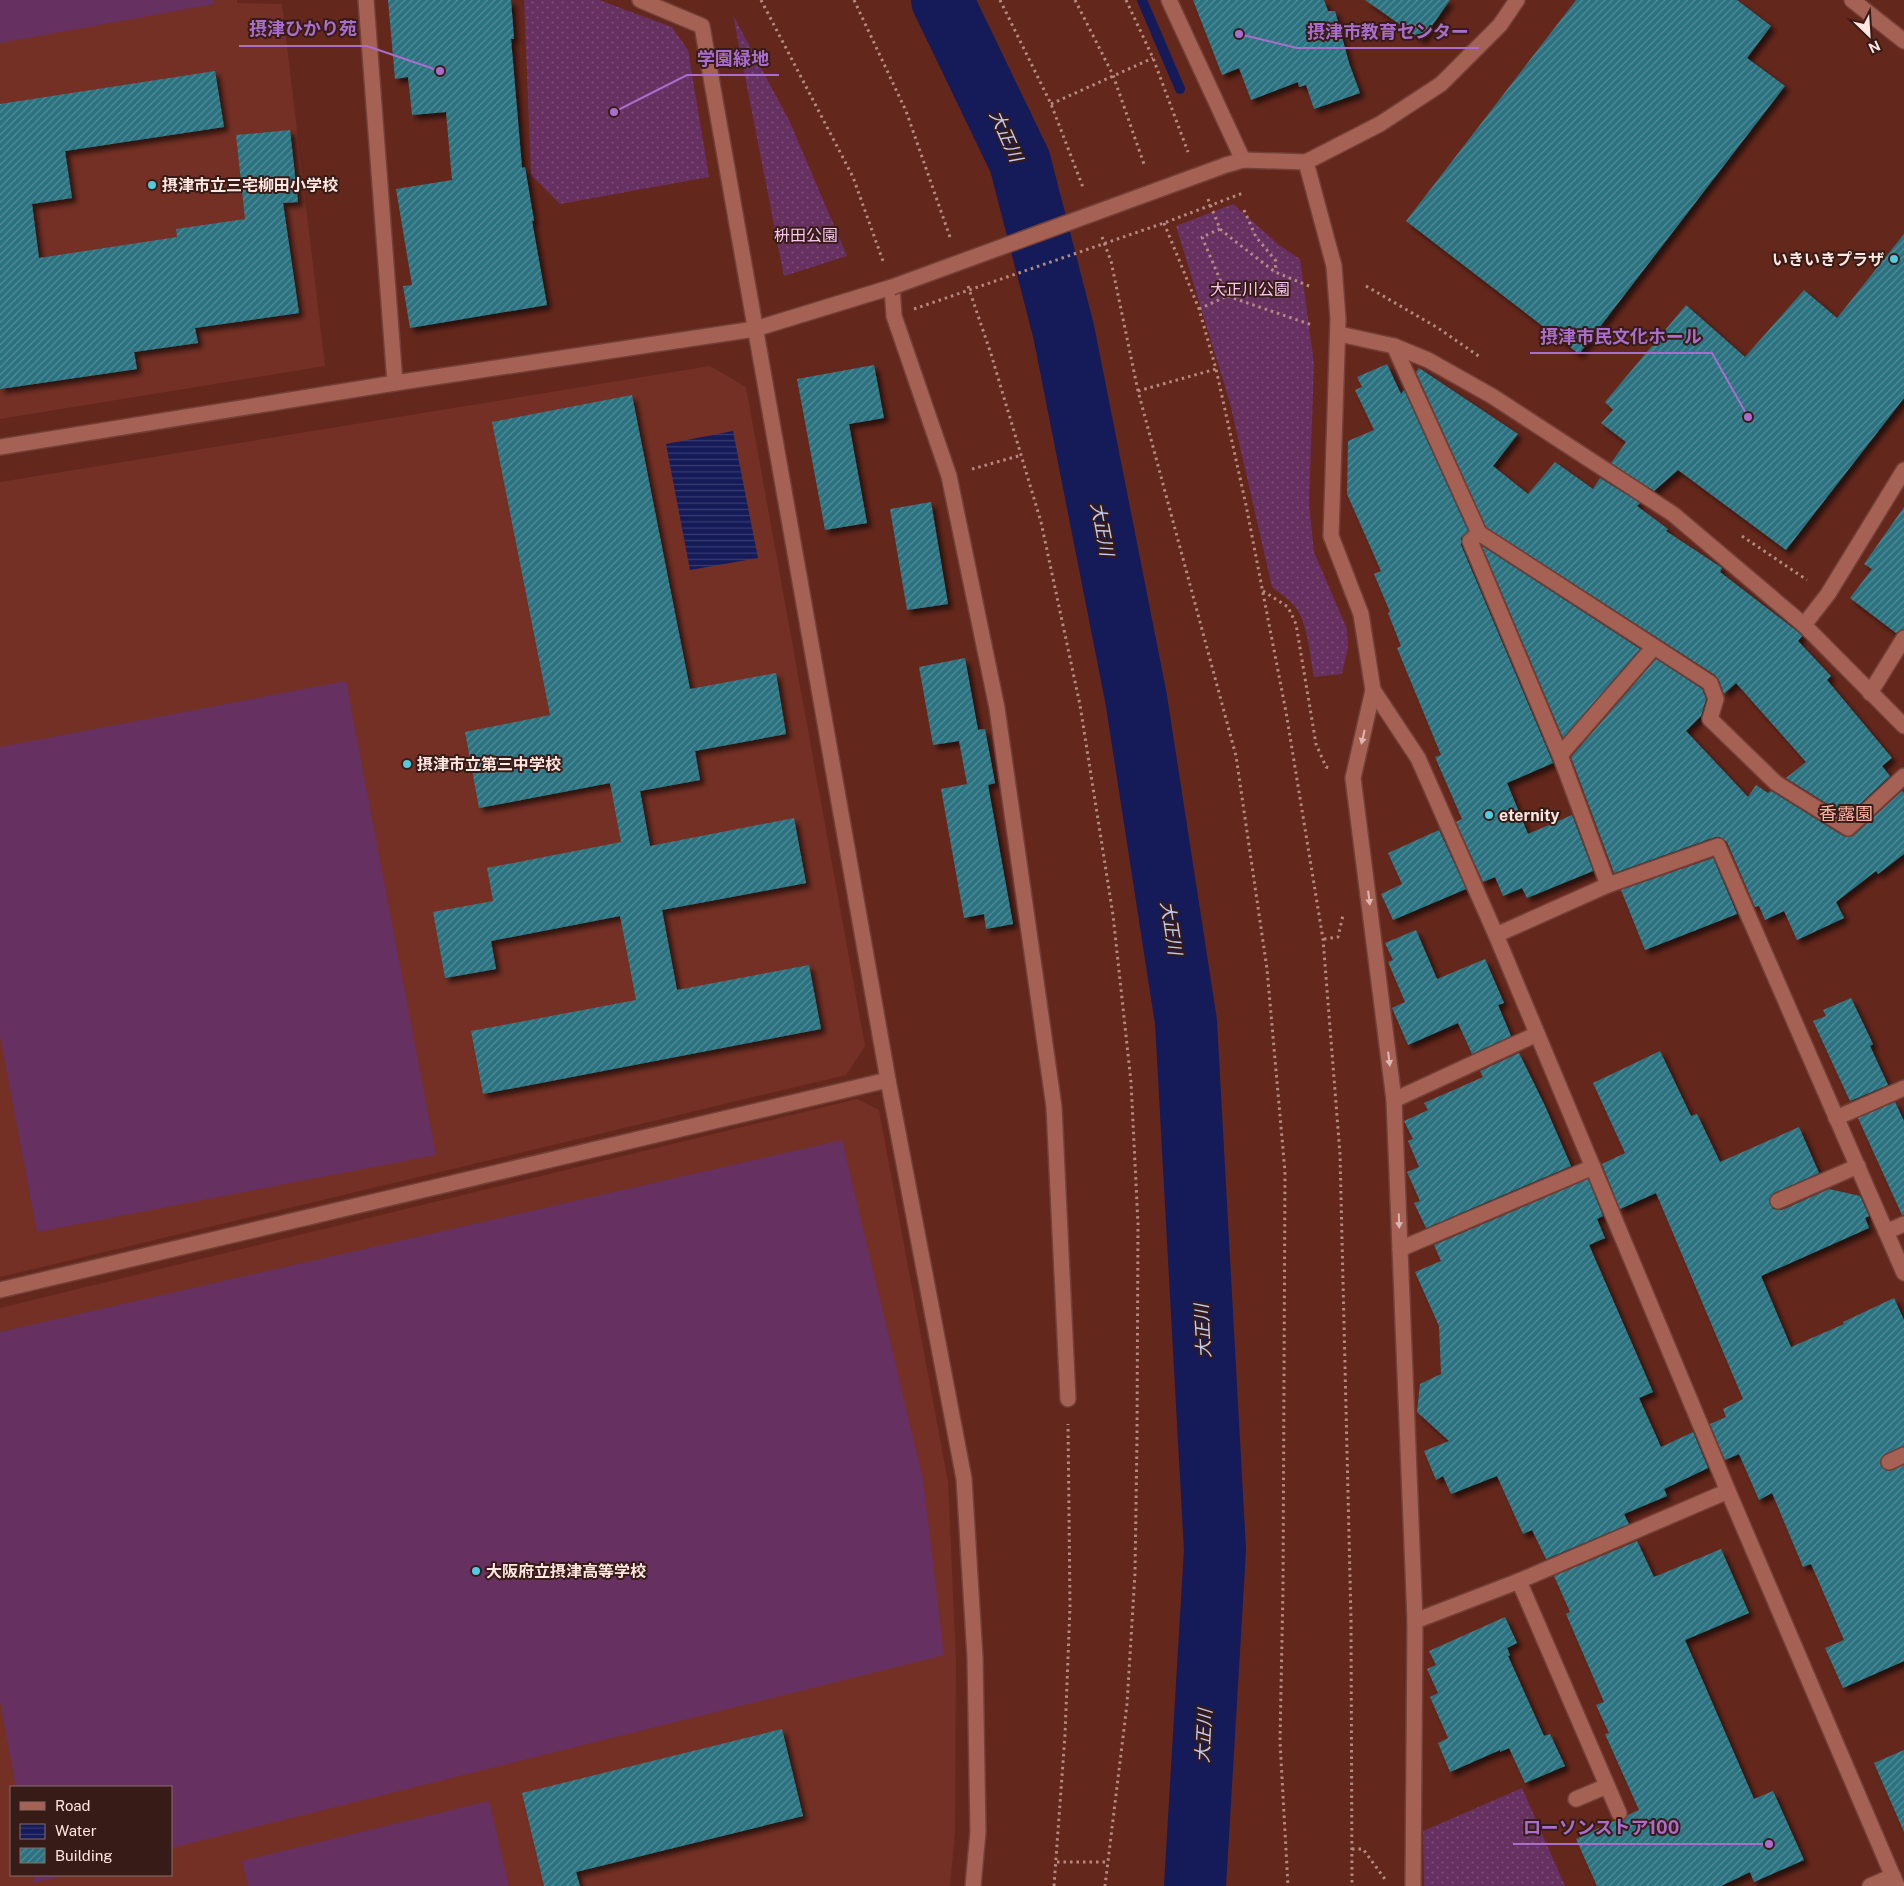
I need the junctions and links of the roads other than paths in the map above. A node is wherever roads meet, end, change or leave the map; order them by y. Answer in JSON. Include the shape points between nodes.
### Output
{"nodes":[{"id":1,"x":366,"y":0,"type":"edge"},
{"id":2,"x":640,"y":0,"type":"edge"},
{"id":3,"x":1169,"y":0,"type":"edge"},
{"id":4,"x":1516,"y":0,"type":"edge"},
{"id":5,"x":1852,"y":0,"type":"edge"},
{"id":6,"x":1904,"y":41,"type":"edge"},
{"id":7,"x":1243,"y":160,"type":"junction"},
{"id":8,"x":1306,"y":162,"type":"junction"},
{"id":9,"x":892,"y":286,"type":"junction"},
{"id":10,"x":1338,"y":327,"type":"junction"},
{"id":11,"x":755,"y":329,"type":"junction"},
{"id":12,"x":1394,"y":346,"type":"junction"},
{"id":13,"x":395,"y":383,"type":"junction"},
{"id":14,"x":0,"y":447,"type":"edge"},
{"id":15,"x":1903,"y":473,"type":"edge"},
{"id":16,"x":1479,"y":533,"type":"junction"},
{"id":17,"x":1804,"y":625,"type":"junction"},
{"id":18,"x":1904,"y":638,"type":"edge"},
{"id":19,"x":1654,"y":647,"type":"junction"},
{"id":20,"x":1373,"y":690,"type":"junction"},
{"id":21,"x":1870,"y":693,"type":"junction"},
{"id":22,"x":1904,"y":726,"type":"edge"},
{"id":23,"x":1560,"y":755,"type":"junction"},
{"id":24,"x":1904,"y":776,"type":"edge"},
{"id":25,"x":1608,"y":885,"type":"junction"},
{"id":26,"x":1496,"y":935,"type":"junction"},
{"id":27,"x":1538,"y":1034,"type":"junction"},
{"id":28,"x":888,"y":1080,"type":"junction"},
{"id":29,"x":1904,"y":1088,"type":"edge"},
{"id":30,"x":1394,"y":1100,"type":"junction"},
{"id":31,"x":1836,"y":1118,"type":"junction"},
{"id":32,"x":1858,"y":1166,"type":"junction"},
{"id":33,"x":1593,"y":1167,"type":"junction"},
{"id":34,"x":1778,"y":1201,"type":"dead end"},
{"id":35,"x":1904,"y":1224,"type":"edge"},
{"id":36,"x":1886,"y":1232,"type":"junction"},
{"id":37,"x":1400,"y":1250,"type":"junction"},
{"id":38,"x":1904,"y":1273,"type":"edge"},
{"id":39,"x":0,"y":1290,"type":"edge"},
{"id":40,"x":1068,"y":1399,"type":"road end"},
{"id":41,"x":1904,"y":1455,"type":"edge"},
{"id":42,"x":1889,"y":1462,"type":"dead end"},
{"id":43,"x":1728,"y":1491,"type":"junction"},
{"id":44,"x":1519,"y":1581,"type":"junction"},
{"id":45,"x":1415,"y":1621,"type":"junction"},
{"id":46,"x":1607,"y":1786,"type":"junction"},
{"id":47,"x":1576,"y":1799,"type":"dead end"},
{"id":48,"x":1619,"y":1813,"type":"dead end"},
{"id":49,"x":1895,"y":1881,"type":"edge"},
{"id":50,"x":973,"y":1886,"type":"edge"},
{"id":51,"x":1413,"y":1886,"type":"edge"},
{"id":52,"x":1870,"y":1886,"type":"edge"}],
"edges":[{"from":1,"to":13,"type":"street"},
{"from":2,"to":11,"type":"street","via":[[702,26]]},
{"from":3,"to":7,"type":"street"},
{"from":4,"to":8,"type":"street","via":[[1500,25],[1441,84],[1380,124]]},
{"from":5,"to":6,"type":"street"},
{"from":7,"to":8,"type":"street"},
{"from":7,"to":9,"type":"street","bridge":true},
{"from":8,"to":10,"type":"street","bridge":true,"via":[[1334,266]]},
{"from":9,"to":11,"type":"street"},
{"from":9,"to":40,"type":"street","via":[[894,316],[949,476],[997,708],[1054,1106]]},
{"from":10,"to":12,"type":"street"},
{"from":10,"to":20,"type":"street","via":[[1331,536],[1361,614]]},
{"from":11,"to":13,"type":"street"},
{"from":11,"to":28,"type":"street"},
{"from":12,"to":16,"type":"street"},
{"from":12,"to":17,"type":"street","via":[[1428,360],[1492,396],[1673,514]]},
{"from":13,"to":14,"type":"street"},
{"from":15,"to":17,"type":"street","via":[[1828,594]]},
{"from":16,"to":19,"type":"street"},
{"from":16,"to":23,"type":"street","via":[[1470,541]]},
{"from":17,"to":21,"type":"street"},
{"from":18,"to":21,"type":"street"},
{"from":19,"to":23,"type":"street"},
{"from":19,"to":24,"type":"street","via":[[1710,683],[1716,699],[1710,719],[1776,783],[1848,828]]},
{"from":20,"to":26,"type":"street","via":[[1418,758]]},
{"from":20,"to":30,"type":"street","one_way":true,"via":[[1353,778]]},
{"from":21,"to":22,"type":"street"},
{"from":23,"to":25,"type":"street"},
{"from":25,"to":26,"type":"street"},
{"from":25,"to":31,"type":"street","via":[[1718,846]]},
{"from":26,"to":27,"type":"street"},
{"from":27,"to":30,"type":"street"},
{"from":27,"to":33,"type":"street"},
{"from":28,"to":39,"type":"street"},
{"from":28,"to":50,"type":"street","via":[[964,1479],[975,1658],[978,1832]]},
{"from":29,"to":31,"type":"street"},
{"from":30,"to":37,"type":"street","one_way":true},
{"from":31,"to":32,"type":"street"},
{"from":32,"to":34,"type":"street"},
{"from":32,"to":36,"type":"street"},
{"from":33,"to":37,"type":"street"},
{"from":33,"to":43,"type":"street"},
{"from":35,"to":36,"type":"street"},
{"from":36,"to":38,"type":"street"},
{"from":37,"to":45,"type":"street"},
{"from":41,"to":42,"type":"street"},
{"from":43,"to":44,"type":"street"},
{"from":43,"to":49,"type":"street"},
{"from":44,"to":45,"type":"street"},
{"from":44,"to":46,"type":"street"},
{"from":45,"to":51,"type":"street"},
{"from":46,"to":47,"type":"street"},
{"from":46,"to":48,"type":"street"},
{"from":49,"to":52,"type":"street"}]}
